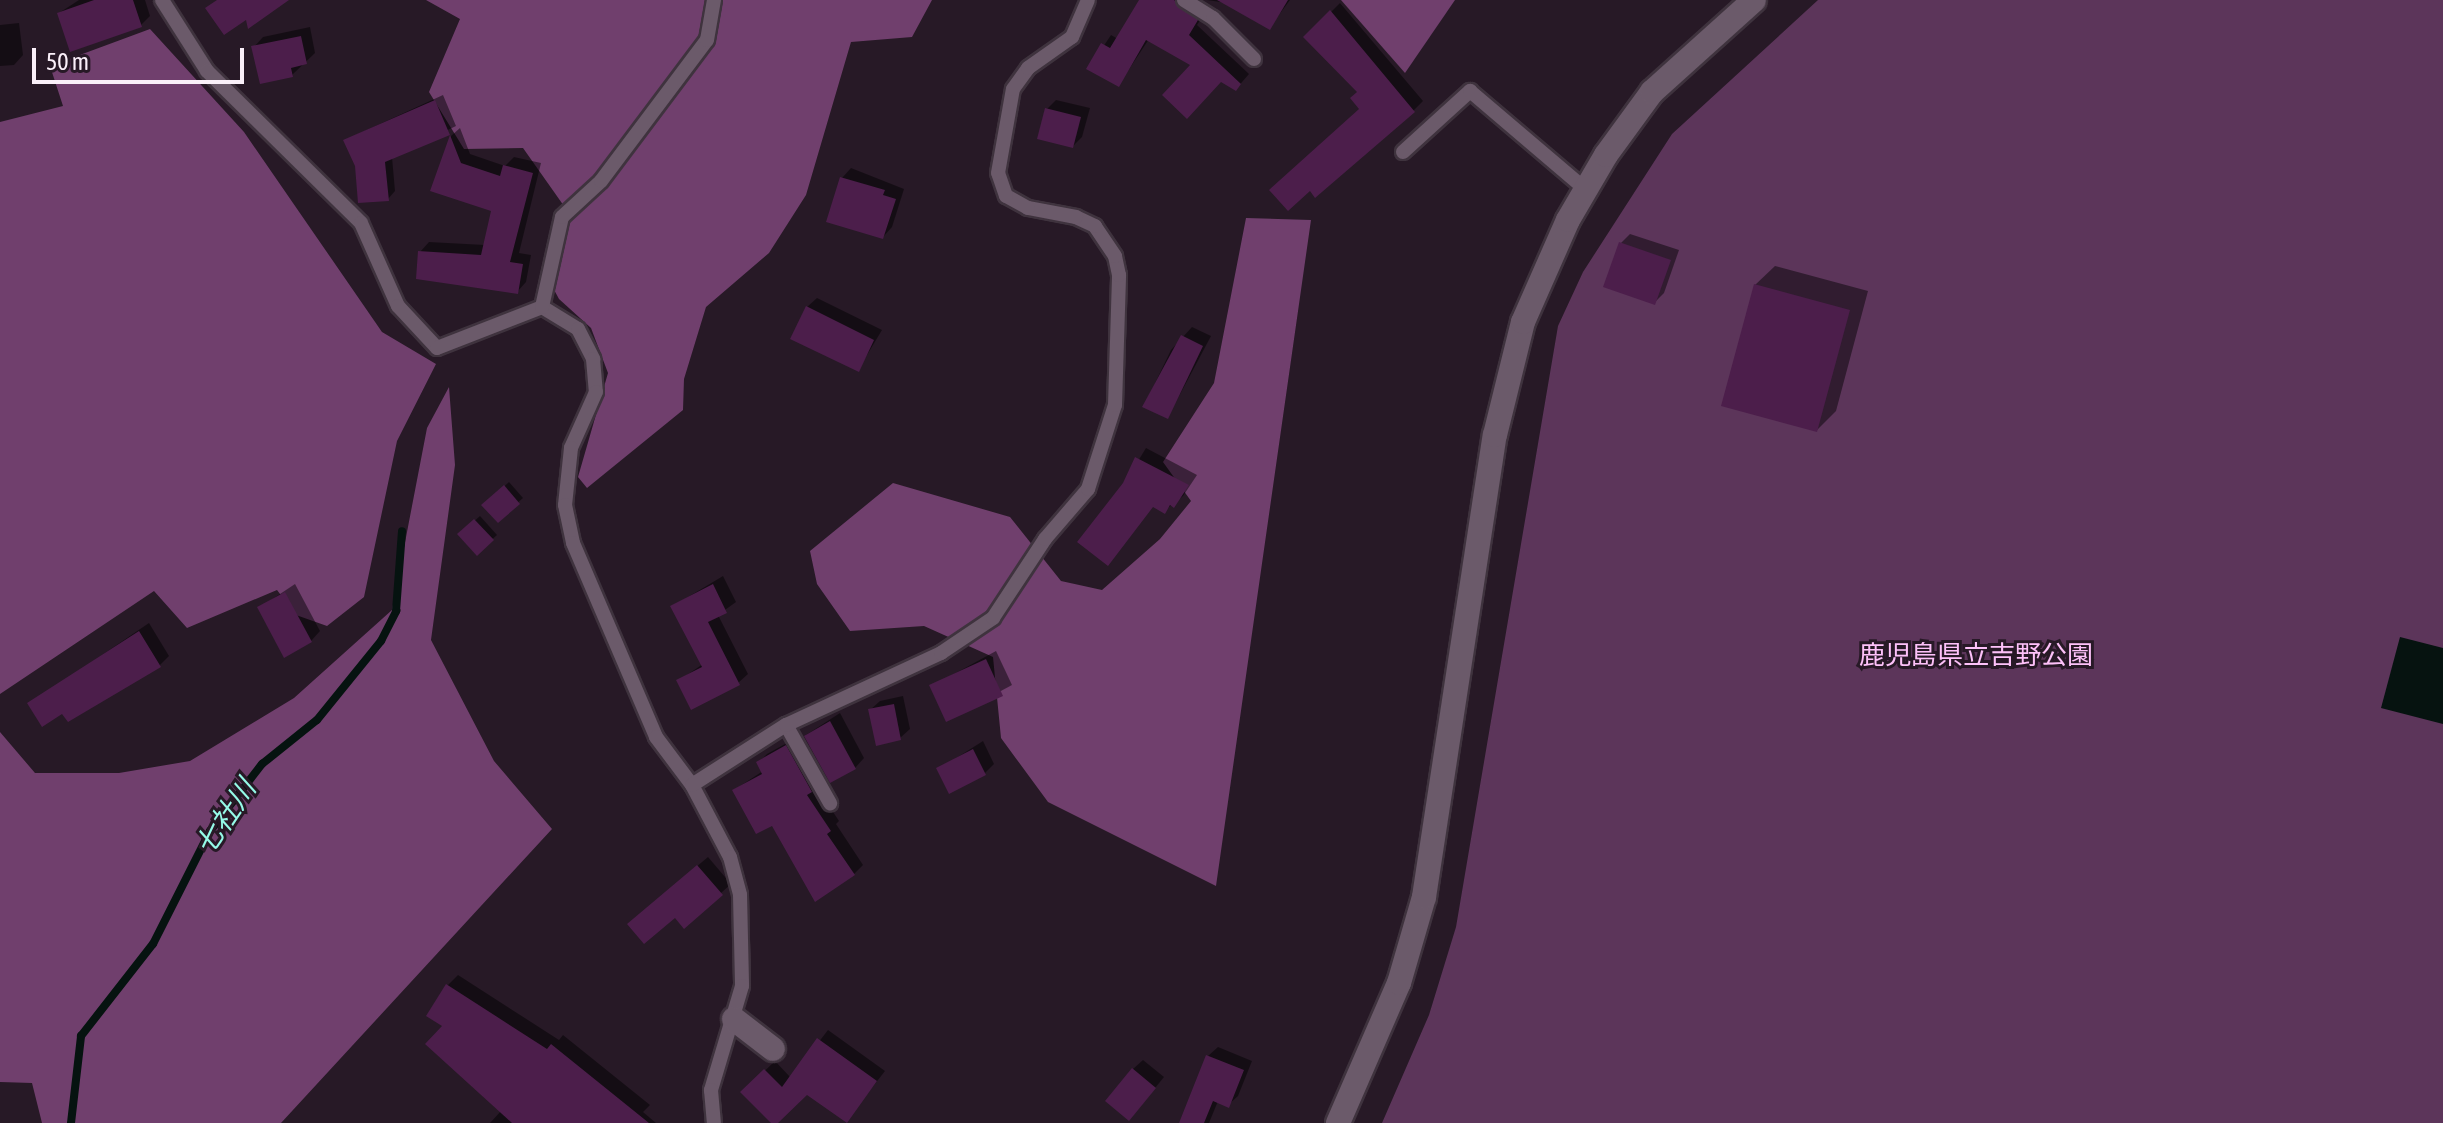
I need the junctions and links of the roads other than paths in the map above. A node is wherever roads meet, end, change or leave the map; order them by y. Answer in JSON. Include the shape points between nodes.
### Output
{"nodes":[{"id":1,"x":162,"y":0,"type":"edge"},
{"id":2,"x":714,"y":0,"type":"edge"},
{"id":3,"x":1088,"y":0,"type":"edge"},
{"id":4,"x":1184,"y":0,"type":"edge"},
{"id":5,"x":1754,"y":0,"type":"edge"},
{"id":6,"x":1254,"y":59,"type":"dead end"},
{"id":7,"x":1403,"y":152,"type":"dead end"},
{"id":8,"x":1585,"y":189,"type":"junction"},
{"id":9,"x":542,"y":307,"type":"junction"},
{"id":10,"x":786,"y":725,"type":"junction"},
{"id":11,"x":692,"y":785,"type":"junction"},
{"id":12,"x":830,"y":803,"type":"dead end"},
{"id":13,"x":734,"y":1019,"type":"junction"},
{"id":14,"x":773,"y":1049,"type":"dead end"},
{"id":15,"x":714,"y":1123,"type":"edge"},
{"id":16,"x":1338,"y":1123,"type":"edge"}],
"edges":[{"from":1,"to":9,"type":"lane","via":[[207,71],[361,223],[398,306],[437,348]]},
{"from":2,"to":9,"type":"lane","via":[[707,40],[601,181],[562,217]]},
{"from":3,"to":10,"type":"lane","via":[[1072,37],[1028,68],[1013,89],[998,173],[1006,196],[1028,208],[1095,226],[1115,256],[1115,405],[1088,489],[1045,539],[993,618],[941,653]]},
{"from":4,"to":6,"type":"lane","via":[[1213,18]]},
{"from":5,"to":8,"type":"street","via":[[1652,92]]},
{"from":7,"to":8,"type":"lane","via":[[1470,91]]},
{"from":8,"to":16,"type":"street","via":[[1523,322],[1495,435],[1424,897],[1399,983]]},
{"from":9,"to":11,"type":"lane","via":[[578,329],[593,359],[596,392],[571,448],[565,505],[573,543],[656,737]]},
{"from":10,"to":11,"type":"lane"},
{"from":10,"to":12,"type":"lane"},
{"from":11,"to":13,"type":"lane","via":[[730,857],[740,895],[742,986]]},
{"from":13,"to":14,"type":"street"},
{"from":13,"to":15,"type":"lane","via":[[711,1090]]}]}
